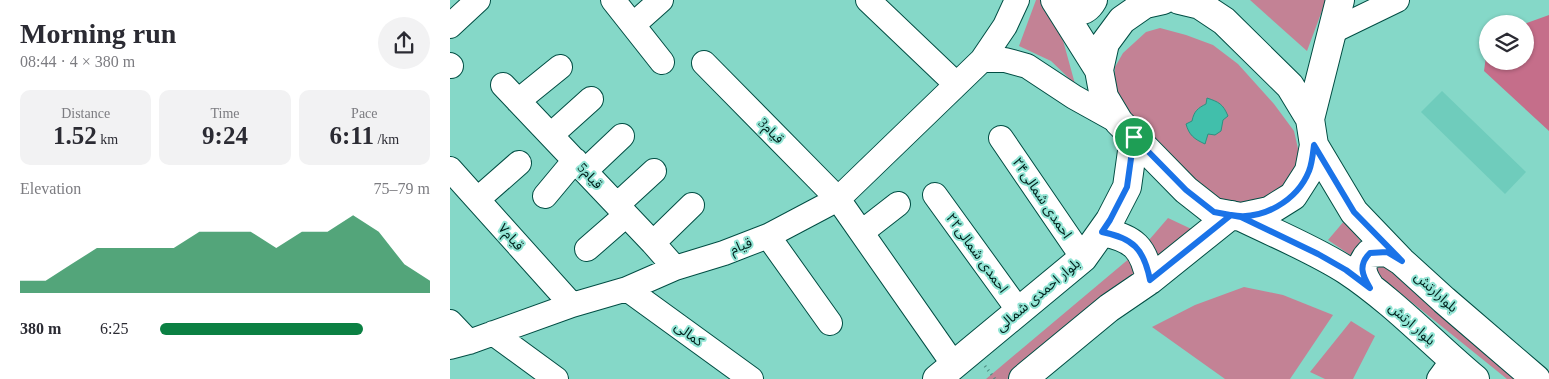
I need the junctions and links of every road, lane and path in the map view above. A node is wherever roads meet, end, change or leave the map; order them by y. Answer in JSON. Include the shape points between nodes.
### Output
{"nodes":[{"id":1,"x":478,"y":0,"type":"edge"},
{"id":2,"x":613,"y":0,"type":"edge"},
{"id":3,"x":661,"y":0,"type":"edge"},
{"id":4,"x":868,"y":0,"type":"edge"},
{"id":5,"x":1017,"y":0,"type":"edge"},
{"id":6,"x":1056,"y":0,"type":"edge"},
{"id":7,"x":1093,"y":0,"type":"edge"},
{"id":8,"x":1179,"y":0,"type":"edge"},
{"id":9,"x":1340,"y":0,"type":"edge"},
{"id":10,"x":1397,"y":0,"type":"edge"},
{"id":11,"x":1149,"y":1,"type":"edge"},
{"id":12,"x":633,"y":25,"type":"junction"},
{"id":13,"x":450,"y":26,"type":"edge"},
{"id":14,"x":1331,"y":32,"type":"junction"},
{"id":15,"x":982,"y":60,"type":"junction"},
{"id":16,"x":662,"y":62,"type":"dead end"},
{"id":17,"x":704,"y":63,"type":"dead end"},
{"id":18,"x":560,"y":67,"type":"dead end"},
{"id":19,"x":1099,"y":70,"type":"junction"},
{"id":20,"x":956,"y":84,"type":"junction"},
{"id":21,"x":591,"y":99,"type":"dead end"},
{"id":22,"x":1127,"y":129,"type":"junction"},
{"id":23,"x":1312,"y":132,"type":"junction"},
{"id":24,"x":550,"y":135,"type":"junction"},
{"id":25,"x":622,"y":136,"type":"dead end"},
{"id":26,"x":1001,"y":138,"type":"dead end"},
{"id":27,"x":519,"y":163,"type":"dead end"},
{"id":28,"x":580,"y":166,"type":"junction"},
{"id":29,"x":450,"y":169,"type":"edge"},
{"id":30,"x":654,"y":171,"type":"dead end"},
{"id":31,"x":935,"y":195,"type":"dead end"},
{"id":32,"x":546,"y":196,"type":"dead end"},
{"id":33,"x":478,"y":199,"type":"junction"},
{"id":34,"x":838,"y":199,"type":"junction"},
{"id":35,"x":898,"y":204,"type":"dead end"},
{"id":36,"x":692,"y":205,"type":"dead end"},
{"id":37,"x":622,"y":210,"type":"junction"},
{"id":38,"x":1236,"y":216,"type":"junction"},
{"id":39,"x":862,"y":232,"type":"junction"},
{"id":40,"x":1102,"y":232,"type":"junction"},
{"id":41,"x":768,"y":236,"type":"junction"},
{"id":42,"x":653,"y":243,"type":"junction"},
{"id":43,"x":587,"y":249,"type":"dead end"},
{"id":44,"x":1083,"y":258,"type":"junction"},
{"id":45,"x":1402,"y":261,"type":"junction"},
{"id":46,"x":675,"y":268,"type":"junction"},
{"id":47,"x":1150,"y":280,"type":"junction"},
{"id":48,"x":1370,"y":288,"type":"junction"},
{"id":49,"x":627,"y":289,"type":"junction"},
{"id":50,"x":572,"y":305,"type":"junction"},
{"id":51,"x":1019,"y":311,"type":"junction"},
{"id":52,"x":450,"y":322,"type":"edge"},
{"id":53,"x":830,"y":323,"type":"dead end"},
{"id":54,"x":493,"y":333,"type":"junction"},
{"id":55,"x":460,"y":344,"type":"edge"},
{"id":56,"x":1446,"y":370,"type":"edge"},
{"id":57,"x":946,"y":372,"type":"edge"},
{"id":58,"x":556,"y":379,"type":"edge"},
{"id":59,"x":751,"y":379,"type":"edge"},
{"id":60,"x":1023,"y":379,"type":"edge"},
{"id":61,"x":1475,"y":379,"type":"edge"},
{"id":62,"x":1536,"y":379,"type":"edge"}],
"edges":[{"from":1,"to":13,"type":"street"},
{"from":2,"to":12,"type":"street"},
{"from":3,"to":12,"type":"street"},
{"from":4,"to":20,"type":"street"},
{"from":5,"to":15,"type":"street","name":"قیام","via":[[1005,26]]},
{"from":6,"to":7,"type":"main road","via":[[1067,9],[1076,11],[1085,9]]},
{"from":6,"to":19,"type":"main road"},
{"from":8,"to":23,"type":"main road","name":"بلوارارتش","via":[[1200,5],[1224,21],[1290,86]]},
{"from":9,"to":14,"type":"main road"},
{"from":10,"to":14,"type":"street"},
{"from":11,"to":19,"type":"main road","via":[[1122,20],[1105,43]]},
{"from":12,"to":16,"type":"street"},
{"from":14,"to":23,"type":"main road"},
{"from":15,"to":20,"type":"street","name":"قیام"},
{"from":15,"to":22,"type":"street","via":[[1005,60],[1027,66]]},
{"from":17,"to":34,"type":"street","name":"قیام3"},
{"from":18,"to":24,"type":"street","name":"قیام5","via":[[511,93]]},
{"from":19,"to":22,"type":"main road","name":"بلوار ارتش","via":[[1104,97]]},
{"from":20,"to":34,"type":"street","name":"قیام"},
{"from":21,"to":24,"type":"street"},
{"from":22,"to":38,"type":"main road","name":"بلوار ارتش","via":[[1186,190],[1214,212]]},
{"from":22,"to":40,"type":"main road","name":"بلوار احمدی شمالی","via":[[1127,187]]},
{"from":23,"to":38,"type":"main road","via":[[1309,171],[1293,196],[1269,212]]},
{"from":23,"to":45,"type":"main road","name":"بلوارارتش","via":[[1354,212]]},
{"from":24,"to":28,"type":"street","name":"قیام5"},
{"from":25,"to":28,"type":"street"},
{"from":26,"to":44,"type":"street","name":"احمدی شمالی۲۴"},
{"from":27,"to":33,"type":"street"},
{"from":28,"to":32,"type":"street"},
{"from":28,"to":37,"type":"street","name":"قیام5"},
{"from":29,"to":33,"type":"street","name":"قیام۷"},
{"from":30,"to":37,"type":"street"},
{"from":31,"to":51,"type":"street","name":"احمدی شمالی۲۲"},
{"from":33,"to":50,"type":"street","name":"قیام۷"},
{"from":34,"to":39,"type":"street","name":"قیام3"},
{"from":34,"to":41,"type":"street","name":"قیام"},
{"from":35,"to":39,"type":"street"},
{"from":36,"to":42,"type":"street"},
{"from":37,"to":42,"type":"street","name":"قیام5"},
{"from":37,"to":43,"type":"street"},
{"from":38,"to":47,"type":"main road"},
{"from":38,"to":48,"type":"main road","name":"بلوار ارتش","via":[[1318,254]]},
{"from":39,"to":57,"type":"street","name":"قیام3"},
{"from":40,"to":44,"type":"main road","name":"بلوار احمدی شمالی"},
{"from":40,"to":47,"type":"main road","via":[[1121,235],[1136,246],[1146,262]]},
{"from":41,"to":46,"type":"street","name":"قیام"},
{"from":41,"to":53,"type":"street"},
{"from":42,"to":46,"type":"street","name":"قیام5"},
{"from":44,"to":51,"type":"main road","name":"بلوار احمدی شمالی"},
{"from":45,"to":48,"type":"main road","via":[[1387,252],[1370,253],[1364,259],[1363,268]]},
{"from":45,"to":62,"type":"main road","name":"بلوارارتش"},
{"from":46,"to":49,"type":"street","name":"قیام"},
{"from":47,"to":60,"type":"main road","via":[[1109,308]]},
{"from":48,"to":56,"type":"main road","name":"بلوار ارتش"},
{"from":49,"to":50,"type":"street","name":"قیام"},
{"from":49,"to":59,"type":"street","name":"کمالی"},
{"from":50,"to":54,"type":"street","name":"قیام"},
{"from":51,"to":57,"type":"main road","name":"بلوار احمدی شمالی"},
{"from":52,"to":55,"type":"street"},
{"from":54,"to":55,"type":"street","name":"قیام"},
{"from":54,"to":58,"type":"street"},
{"from":56,"to":61,"type":"main road","name":"بلوار ارتش"}]}
